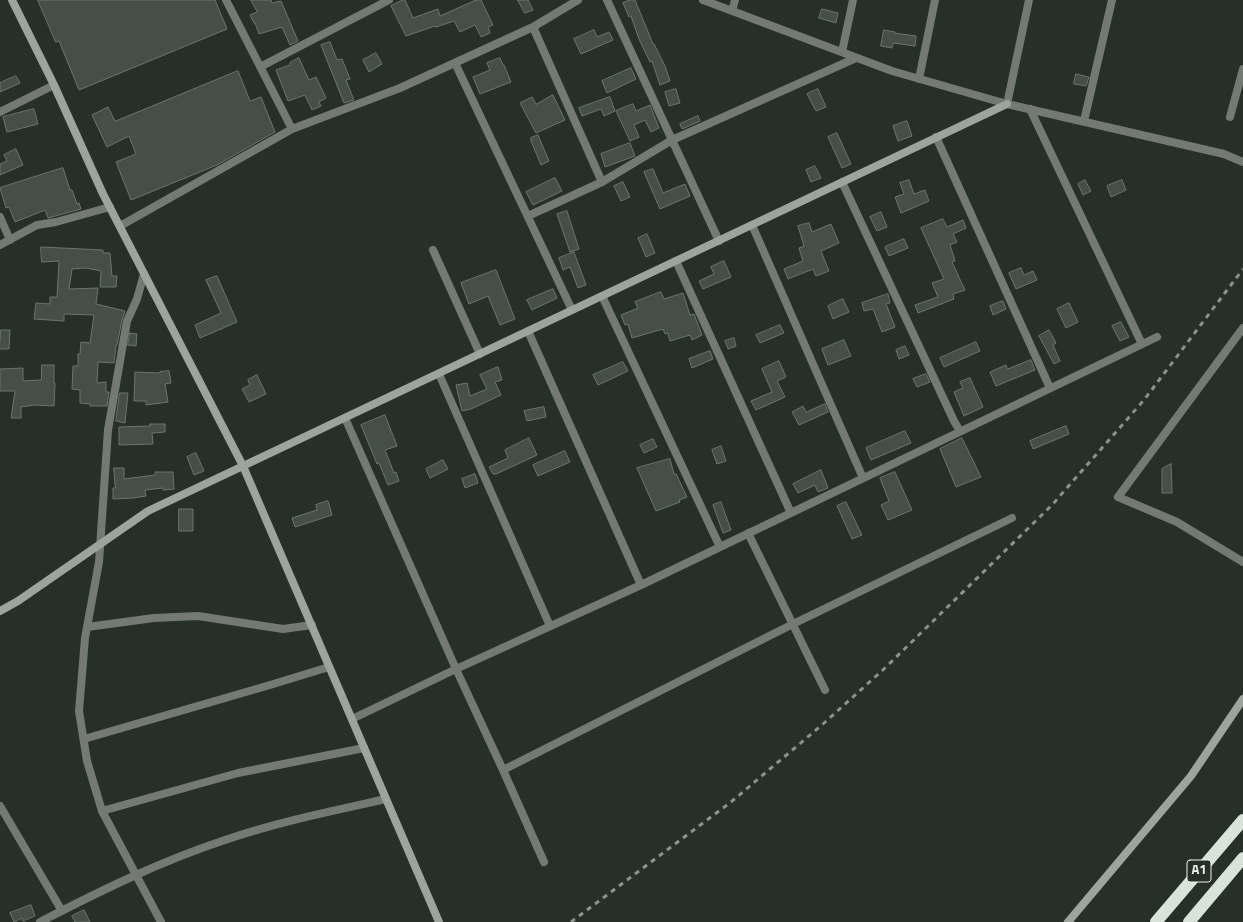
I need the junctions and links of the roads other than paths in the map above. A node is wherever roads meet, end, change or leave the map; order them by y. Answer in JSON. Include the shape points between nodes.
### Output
{"nodes":[{"id":1,"x":12,"y":0,"type":"edge"},
{"id":2,"x":226,"y":0,"type":"edge"},
{"id":3,"x":390,"y":0,"type":"edge"},
{"id":4,"x":578,"y":0,"type":"edge"},
{"id":5,"x":607,"y":0,"type":"edge"},
{"id":6,"x":703,"y":0,"type":"edge"},
{"id":7,"x":735,"y":0,"type":"edge"},
{"id":8,"x":852,"y":0,"type":"edge"},
{"id":9,"x":935,"y":0,"type":"edge"},
{"id":10,"x":1029,"y":0,"type":"edge"},
{"id":11,"x":1112,"y":0,"type":"edge"},
{"id":12,"x":732,"y":11,"type":"junction"},
{"id":13,"x":533,"y":27,"type":"junction"},
{"id":14,"x":842,"y":52,"type":"junction"},
{"id":15,"x":856,"y":58,"type":"junction"},
{"id":16,"x":455,"y":63,"type":"junction"},
{"id":17,"x":260,"y":67,"type":"junction"},
{"id":18,"x":1243,"y":69,"type":"edge"},
{"id":19,"x":919,"y":79,"type":"junction"},
{"id":20,"x":54,"y":85,"type":"junction"},
{"id":21,"x":1007,"y":104,"type":"junction"},
{"id":22,"x":1030,"y":109,"type":"junction"},
{"id":23,"x":0,"y":112,"type":"edge"},
{"id":24,"x":1230,"y":117,"type":"dead end"},
{"id":25,"x":1084,"y":121,"type":"junction"},
{"id":26,"x":292,"y":129,"type":"junction"},
{"id":27,"x":936,"y":137,"type":"junction"},
{"id":28,"x":672,"y":140,"type":"junction"},
{"id":29,"x":1243,"y":162,"type":"edge"},
{"id":30,"x":602,"y":182,"type":"junction"},
{"id":31,"x":842,"y":182,"type":"junction"},
{"id":32,"x":110,"y":207,"type":"junction"},
{"id":33,"x":528,"y":216,"type":"junction"},
{"id":34,"x":0,"y":217,"type":"edge"},
{"id":35,"x":752,"y":225,"type":"junction"},
{"id":36,"x":120,"y":226,"type":"junction"},
{"id":37,"x":10,"y":240,"type":"junction"},
{"id":38,"x":719,"y":241,"type":"junction"},
{"id":39,"x":0,"y":245,"type":"edge"},
{"id":40,"x":433,"y":250,"type":"dead end"},
{"id":41,"x":676,"y":261,"type":"junction"},
{"id":42,"x":144,"y":274,"type":"junction"},
{"id":43,"x":602,"y":296,"type":"junction"},
{"id":44,"x":572,"y":310,"type":"junction"},
{"id":45,"x":1243,"y":328,"type":"edge"},
{"id":46,"x":528,"y":331,"type":"junction"},
{"id":47,"x":1157,"y":337,"type":"dead end"},
{"id":48,"x":1142,"y":344,"type":"junction"},
{"id":49,"x":480,"y":354,"type":"junction"},
{"id":50,"x":439,"y":374,"type":"junction"},
{"id":51,"x":1050,"y":388,"type":"junction"},
{"id":52,"x":346,"y":418,"type":"junction"},
{"id":53,"x":960,"y":431,"type":"junction"},
{"id":54,"x":244,"y":466,"type":"junction"},
{"id":55,"x":863,"y":478,"type":"junction"},
{"id":56,"x":791,"y":512,"type":"junction"},
{"id":57,"x":1012,"y":518,"type":"dead end"},
{"id":58,"x":748,"y":533,"type":"junction"},
{"id":59,"x":101,"y":544,"type":"junction"},
{"id":60,"x":720,"y":547,"type":"junction"},
{"id":61,"x":1243,"y":562,"type":"edge"},
{"id":62,"x":641,"y":585,"type":"junction"},
{"id":63,"x":0,"y":611,"type":"edge"},
{"id":64,"x":793,"y":624,"type":"junction"},
{"id":65,"x":312,"y":625,"type":"junction"},
{"id":66,"x":550,"y":626,"type":"junction"},
{"id":67,"x":87,"y":627,"type":"junction"},
{"id":68,"x":330,"y":667,"type":"junction"},
{"id":69,"x":456,"y":669,"type":"junction"},
{"id":70,"x":826,"y":690,"type":"dead end"},
{"id":71,"x":1243,"y":699,"type":"edge"},
{"id":72,"x":352,"y":719,"type":"junction"},
{"id":73,"x":84,"y":739,"type":"junction"},
{"id":74,"x":364,"y":748,"type":"junction"},
{"id":75,"x":503,"y":770,"type":"junction"},
{"id":76,"x":386,"y":798,"type":"junction"},
{"id":77,"x":0,"y":806,"type":"edge"},
{"id":78,"x":102,"y":811,"type":"junction"},
{"id":79,"x":1243,"y":820,"type":"edge"},
{"id":80,"x":1243,"y":858,"type":"edge"},
{"id":81,"x":544,"y":862,"type":"dead end"},
{"id":82,"x":135,"y":875,"type":"junction"},
{"id":83,"x":62,"y":911,"type":"junction"},
{"id":84,"x":40,"y":922,"type":"edge"},
{"id":85,"x":161,"y":922,"type":"edge"},
{"id":86,"x":439,"y":922,"type":"edge"},
{"id":87,"x":1068,"y":922,"type":"edge"},
{"id":88,"x":1156,"y":922,"type":"edge"},
{"id":89,"x":1189,"y":922,"type":"edge"}],
"edges":[{"from":1,"to":20,"type":"street"},
{"from":2,"to":17,"type":"street"},
{"from":3,"to":17,"type":"street"},
{"from":4,"to":13,"type":"street"},
{"from":5,"to":28,"type":"street"},
{"from":6,"to":12,"type":"street"},
{"from":7,"to":12,"type":"street"},
{"from":8,"to":14,"type":"street"},
{"from":9,"to":19,"type":"street"},
{"from":10,"to":21,"type":"street"},
{"from":11,"to":25,"type":"street"},
{"from":12,"to":14,"type":"street"},
{"from":13,"to":16,"type":"street"},
{"from":13,"to":30,"type":"street"},
{"from":14,"to":15,"type":"street"},
{"from":15,"to":19,"type":"street"},
{"from":15,"to":28,"type":"street"},
{"from":16,"to":26,"type":"street","via":[[400,88]]},
{"from":16,"to":33,"type":"street"},
{"from":17,"to":26,"type":"street"},
{"from":18,"to":24,"type":"street"},
{"from":19,"to":21,"type":"street"},
{"from":20,"to":23,"type":"street"},
{"from":20,"to":32,"type":"street"},
{"from":21,"to":22,"type":"street"},
{"from":21,"to":27,"type":"street"},
{"from":22,"to":25,"type":"street"},
{"from":22,"to":48,"type":"street"},
{"from":25,"to":29,"type":"street","via":[[1224,154]]},
{"from":26,"to":36,"type":"street"},
{"from":27,"to":31,"type":"street"},
{"from":27,"to":51,"type":"street"},
{"from":28,"to":30,"type":"street"},
{"from":28,"to":38,"type":"street"},
{"from":30,"to":33,"type":"street"},
{"from":31,"to":35,"type":"street"},
{"from":31,"to":53,"type":"street"},
{"from":32,"to":36,"type":"street"},
{"from":32,"to":37,"type":"street","via":[[37,225]]},
{"from":33,"to":44,"type":"street"},
{"from":34,"to":37,"type":"street"},
{"from":35,"to":38,"type":"street"},
{"from":35,"to":55,"type":"street"},
{"from":36,"to":42,"type":"street"},
{"from":37,"to":39,"type":"street"},
{"from":38,"to":41,"type":"street"},
{"from":40,"to":49,"type":"street"},
{"from":41,"to":43,"type":"street"},
{"from":41,"to":56,"type":"street"},
{"from":42,"to":54,"type":"street"},
{"from":42,"to":59,"type":"street","via":[[127,321],[108,430]]},
{"from":43,"to":44,"type":"street"},
{"from":43,"to":60,"type":"street"},
{"from":44,"to":46,"type":"street"},
{"from":45,"to":61,"type":"street","via":[[1118,497],[1177,522]]},
{"from":46,"to":49,"type":"street"},
{"from":46,"to":62,"type":"street"},
{"from":47,"to":48,"type":"street"},
{"from":48,"to":51,"type":"street"},
{"from":49,"to":50,"type":"street"},
{"from":50,"to":52,"type":"street"},
{"from":50,"to":66,"type":"street"},
{"from":51,"to":53,"type":"street"},
{"from":52,"to":54,"type":"street"},
{"from":52,"to":69,"type":"street"},
{"from":53,"to":55,"type":"street"},
{"from":54,"to":59,"type":"street","via":[[148,511]]},
{"from":54,"to":65,"type":"street"},
{"from":55,"to":56,"type":"street"},
{"from":56,"to":58,"type":"street"},
{"from":57,"to":64,"type":"street"},
{"from":58,"to":60,"type":"street"},
{"from":58,"to":64,"type":"street"},
{"from":59,"to":63,"type":"street","via":[[18,602]]},
{"from":59,"to":67,"type":"street"},
{"from":60,"to":62,"type":"street"},
{"from":62,"to":66,"type":"street"},
{"from":64,"to":70,"type":"street"},
{"from":64,"to":75,"type":"street"},
{"from":65,"to":67,"type":"street","via":[[283,630],[198,616],[154,618]]},
{"from":65,"to":68,"type":"street"},
{"from":66,"to":69,"type":"street"},
{"from":67,"to":73,"type":"street","via":[[79,710]]},
{"from":68,"to":72,"type":"street"},
{"from":68,"to":73,"type":"street"},
{"from":69,"to":72,"type":"street"},
{"from":69,"to":75,"type":"street"},
{"from":71,"to":87,"type":"street","via":[[1191,776]]},
{"from":72,"to":74,"type":"street"},
{"from":73,"to":78,"type":"street","via":[[87,761]]},
{"from":74,"to":76,"type":"street"},
{"from":74,"to":78,"type":"street","via":[[238,774]]},
{"from":75,"to":81,"type":"street"},
{"from":76,"to":82,"type":"street","via":[[281,823]]},
{"from":76,"to":86,"type":"street"},
{"from":77,"to":83,"type":"street"},
{"from":78,"to":82,"type":"street"},
{"from":79,"to":88,"type":"highway","number":"A1"},
{"from":80,"to":89,"type":"highway","number":"A1"},
{"from":82,"to":83,"type":"street"},
{"from":82,"to":85,"type":"street"},
{"from":83,"to":84,"type":"street"}]}
